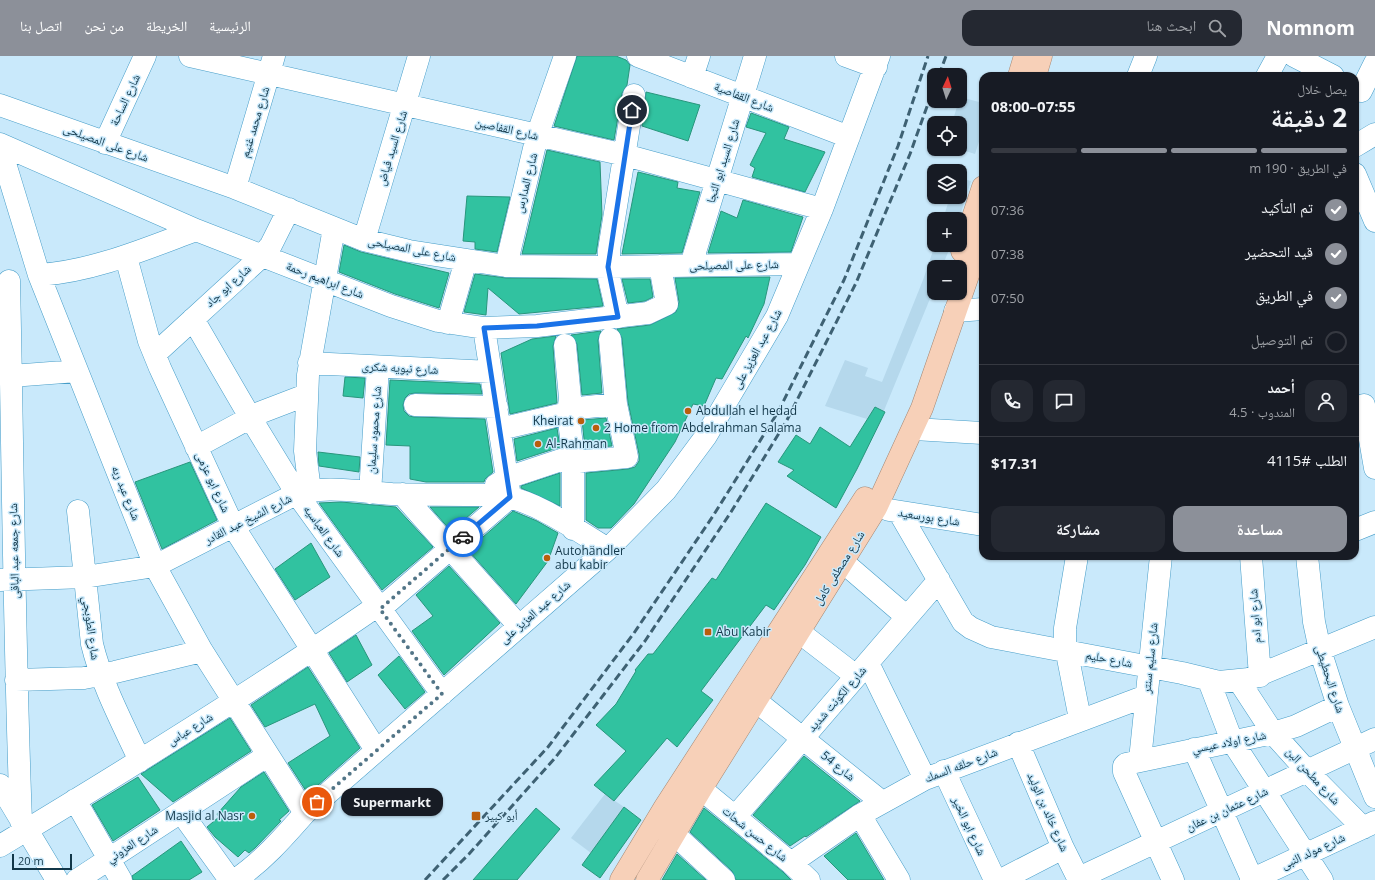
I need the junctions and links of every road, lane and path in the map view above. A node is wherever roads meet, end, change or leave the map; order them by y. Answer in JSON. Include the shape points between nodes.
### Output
{"nodes":[{"id":1,"x":145,"y":56,"type":"edge"},
{"id":2,"x":190,"y":56,"type":"edge"},
{"id":3,"x":419,"y":56,"type":"edge"},
{"id":4,"x":565,"y":56,"type":"edge"},
{"id":5,"x":638,"y":56,"type":"edge"},
{"id":6,"x":698,"y":56,"type":"edge"},
{"id":7,"x":755,"y":56,"type":"edge"},
{"id":8,"x":846,"y":56,"type":"edge"},
{"id":9,"x":1025,"y":56,"type":"edge"},
{"id":10,"x":1042,"y":56,"type":"edge"},
{"id":11,"x":1146,"y":56,"type":"edge"},
{"id":12,"x":1278,"y":56,"type":"edge"},
{"id":13,"x":1294,"y":56,"type":"edge"},
{"id":14,"x":877,"y":61,"type":"edge"},
{"id":15,"x":1375,"y":63,"type":"edge"},
{"id":16,"x":272,"y":65,"type":"edge"},
{"id":17,"x":1020,"y":72,"type":"edge"},
{"id":18,"x":1036,"y":72,"type":"edge"},
{"id":19,"x":1140,"y":72,"type":"edge"},
{"id":20,"x":1152,"y":72,"type":"edge"},
{"id":21,"x":1269,"y":72,"type":"edge"},
{"id":22,"x":1325,"y":72,"type":"edge"},
{"id":23,"x":692,"y":77,"type":"junction"},
{"id":24,"x":1364,"y":92,"type":"edge"},
{"id":25,"x":634,"y":95,"type":"dead end"},
{"id":26,"x":743,"y":96,"type":"junction"},
{"id":27,"x":0,"y":105,"type":"edge"},
{"id":28,"x":404,"y":106,"type":"junction"},
{"id":29,"x":1375,"y":134,"type":"edge"},
{"id":30,"x":537,"y":136,"type":"junction"},
{"id":31,"x":849,"y":137,"type":"junction"},
{"id":32,"x":105,"y":143,"type":"junction"},
{"id":33,"x":0,"y":144,"type":"edge"},
{"id":34,"x":1359,"y":144,"type":"edge"},
{"id":35,"x":0,"y":147,"type":"edge"},
{"id":36,"x":625,"y":155,"type":"junction"},
{"id":37,"x":717,"y":180,"type":"junction"},
{"id":38,"x":1359,"y":183,"type":"edge"},
{"id":39,"x":5,"y":184,"type":"edge"},
{"id":40,"x":235,"y":188,"type":"junction"},
{"id":41,"x":979,"y":199,"type":"edge"},
{"id":42,"x":289,"y":209,"type":"junction"},
{"id":43,"x":822,"y":209,"type":"junction"},
{"id":44,"x":1375,"y":221,"type":"edge"},
{"id":45,"x":334,"y":228,"type":"junction"},
{"id":46,"x":196,"y":230,"type":"junction"},
{"id":47,"x":364,"y":240,"type":"junction"},
{"id":48,"x":979,"y":241,"type":"edge"},
{"id":49,"x":262,"y":256,"type":"junction"},
{"id":50,"x":126,"y":257,"type":"junction"},
{"id":51,"x":466,"y":260,"type":"junction"},
{"id":52,"x":959,"y":260,"type":"edge"},
{"id":53,"x":799,"y":264,"type":"junction"},
{"id":54,"x":691,"y":265,"type":"junction"},
{"id":55,"x":506,"y":266,"type":"junction"},
{"id":56,"x":660,"y":266,"type":"junction"},
{"id":57,"x":608,"y":267,"type":"junction"},
{"id":58,"x":324,"y":279,"type":"junction"},
{"id":59,"x":41,"y":280,"type":"junction"},
{"id":60,"x":4,"y":281,"type":"edge"},
{"id":61,"x":952,"y":302,"type":"edge"},
{"id":62,"x":979,"y":308,"type":"edge"},
{"id":63,"x":618,"y":317,"type":"junction"},
{"id":64,"x":193,"y":319,"type":"junction"},
{"id":65,"x":448,"y":323,"type":"junction"},
{"id":66,"x":484,"y":328,"type":"junction"},
{"id":67,"x":610,"y":339,"type":"dead end"},
{"id":68,"x":565,"y":345,"type":"dead end"},
{"id":69,"x":154,"y":354,"type":"junction"},
{"id":70,"x":309,"y":363,"type":"junction"},
{"id":71,"x":378,"y":367,"type":"junction"},
{"id":72,"x":77,"y":371,"type":"junction"},
{"id":73,"x":491,"y":372,"type":"junction"},
{"id":74,"x":11,"y":376,"type":"junction"},
{"id":75,"x":306,"y":395,"type":"junction"},
{"id":76,"x":616,"y":404,"type":"junction"},
{"id":77,"x":415,"y":405,"type":"dead end"},
{"id":78,"x":1365,"y":405,"type":"edge"},
{"id":79,"x":497,"y":407,"type":"junction"},
{"id":80,"x":569,"y":411,"type":"junction"},
{"id":81,"x":250,"y":417,"type":"junction"},
{"id":82,"x":500,"y":429,"type":"junction"},
{"id":83,"x":914,"y":429,"type":"junction"},
{"id":84,"x":979,"y":433,"type":"edge"},
{"id":85,"x":6,"y":438,"type":"edge"},
{"id":86,"x":196,"y":447,"type":"junction"},
{"id":87,"x":573,"y":459,"type":"junction"},
{"id":88,"x":1375,"y":468,"type":"edge"},
{"id":89,"x":509,"y":488,"type":"junction"},
{"id":90,"x":303,"y":493,"type":"junction"},
{"id":91,"x":370,"y":493,"type":"junction"},
{"id":92,"x":402,"y":494,"type":"junction"},
{"id":93,"x":876,"y":508,"type":"junction"},
{"id":94,"x":78,"y":511,"type":"dead end"},
{"id":95,"x":898,"y":512,"type":"junction"},
{"id":96,"x":6,"y":514,"type":"edge"},
{"id":97,"x":1375,"y":522,"type":"edge"},
{"id":98,"x":979,"y":524,"type":"edge"},
{"id":99,"x":233,"y":526,"type":"junction"},
{"id":100,"x":1359,"y":528,"type":"edge"},
{"id":101,"x":573,"y":529,"type":"junction"},
{"id":102,"x":450,"y":548,"type":"junction"},
{"id":103,"x":608,"y":549,"type":"junction"},
{"id":104,"x":1076,"y":560,"type":"edge"},
{"id":105,"x":1161,"y":560,"type":"edge"},
{"id":106,"x":1251,"y":560,"type":"edge"},
{"id":107,"x":1307,"y":560,"type":"edge"},
{"id":108,"x":843,"y":562,"type":"junction"},
{"id":109,"x":155,"y":566,"type":"junction"},
{"id":110,"x":85,"y":577,"type":"junction"},
{"id":111,"x":8,"y":580,"type":"edge"},
{"id":112,"x":939,"y":580,"type":"junction"},
{"id":113,"x":379,"y":607,"type":"junction"},
{"id":114,"x":907,"y":617,"type":"junction"},
{"id":115,"x":519,"y":626,"type":"junction"},
{"id":116,"x":1375,"y":627,"type":"edge"},
{"id":117,"x":798,"y":632,"type":"junction"},
{"id":118,"x":1320,"y":650,"type":"junction"},
{"id":119,"x":202,"y":651,"type":"junction"},
{"id":120,"x":312,"y":651,"type":"junction"},
{"id":121,"x":1065,"y":651,"type":"junction"},
{"id":122,"x":1149,"y":667,"type":"junction"},
{"id":123,"x":862,"y":670,"type":"junction"},
{"id":124,"x":100,"y":675,"type":"junction"},
{"id":125,"x":1260,"y":676,"type":"junction"},
{"id":126,"x":16,"y":680,"type":"junction"},
{"id":127,"x":1209,"y":681,"type":"junction"},
{"id":128,"x":1239,"y":681,"type":"junction"},
{"id":129,"x":442,"y":694,"type":"junction"},
{"id":130,"x":1146,"y":696,"type":"junction"},
{"id":131,"x":234,"y":701,"type":"junction"},
{"id":132,"x":756,"y":701,"type":"junction"},
{"id":133,"x":1338,"y":706,"type":"junction"},
{"id":134,"x":1080,"y":719,"type":"junction"},
{"id":135,"x":1273,"y":733,"type":"junction"},
{"id":136,"x":803,"y":738,"type":"junction"},
{"id":137,"x":1375,"y":739,"type":"edge"},
{"id":138,"x":1232,"y":741,"type":"junction"},
{"id":139,"x":1018,"y":743,"type":"junction"},
{"id":140,"x":1194,"y":749,"type":"junction"},
{"id":141,"x":1355,"y":749,"type":"junction"},
{"id":142,"x":376,"y":750,"type":"junction"},
{"id":143,"x":268,"y":755,"type":"junction"},
{"id":144,"x":140,"y":761,"type":"junction"},
{"id":145,"x":1132,"y":766,"type":"junction"},
{"id":146,"x":1307,"y":771,"type":"junction"},
{"id":147,"x":934,"y":775,"type":"junction"},
{"id":148,"x":0,"y":785,"type":"edge"},
{"id":149,"x":701,"y":789,"type":"junction"},
{"id":150,"x":1264,"y":791,"type":"junction"},
{"id":151,"x":1375,"y":797,"type":"edge"},
{"id":152,"x":75,"y":800,"type":"junction"},
{"id":153,"x":882,"y":802,"type":"junction"},
{"id":154,"x":1222,"y":811,"type":"junction"},
{"id":155,"x":181,"y":812,"type":"junction"},
{"id":156,"x":305,"y":813,"type":"junction"},
{"id":157,"x":860,"y":815,"type":"junction"},
{"id":158,"x":735,"y":817,"type":"junction"},
{"id":159,"x":24,"y":825,"type":"junction"},
{"id":160,"x":1369,"y":825,"type":"edge"},
{"id":161,"x":674,"y":834,"type":"junction"},
{"id":162,"x":1156,"y":842,"type":"junction"},
{"id":163,"x":0,"y":846,"type":"edge"},
{"id":164,"x":1063,"y":848,"type":"junction"},
{"id":165,"x":1306,"y":854,"type":"junction"},
{"id":166,"x":109,"y":859,"type":"junction"},
{"id":167,"x":801,"y":875,"type":"edge"},
{"id":168,"x":1079,"y":879,"type":"edge"},
{"id":169,"x":57,"y":880,"type":"edge"},
{"id":170,"x":77,"y":880,"type":"edge"},
{"id":171,"x":121,"y":880,"type":"edge"},
{"id":172,"x":230,"y":880,"type":"edge"},
{"id":173,"x":235,"y":880,"type":"edge"},
{"id":174,"x":621,"y":880,"type":"edge"},
{"id":175,"x":647,"y":880,"type":"edge"},
{"id":176,"x":724,"y":880,"type":"edge"},
{"id":177,"x":899,"y":880,"type":"edge"},
{"id":178,"x":995,"y":880,"type":"edge"},
{"id":179,"x":1001,"y":880,"type":"edge"},
{"id":180,"x":1174,"y":880,"type":"edge"},
{"id":181,"x":1252,"y":880,"type":"edge"},
{"id":182,"x":1322,"y":880,"type":"edge"}],
"edges":[{"from":1,"to":32,"type":"street","name":"شارع الساحة"},
{"from":2,"to":16,"type":"street","name":"شارع القفاصين"},
{"from":3,"to":28,"type":"street","name":"شارع السيد فياض"},
{"from":4,"to":30,"type":"street","name":"شارع المدارس"},
{"from":5,"to":23,"type":"street","name":"شارع القفاصية"},
{"from":6,"to":23,"type":"street"},
{"from":7,"to":26,"type":"street","name":"شارع السيد ابو النجا"},
{"from":8,"to":14,"type":"street"},
{"from":9,"to":17,"type":"main road"},
{"from":10,"to":18,"type":"main road"},
{"from":11,"to":19,"type":"street"},
{"from":11,"to":20,"type":"street"},
{"from":12,"to":21,"type":"street"},
{"from":13,"to":22,"type":"street"},
{"from":14,"to":31,"type":"street","name":"شارع عبد العزيز على"},
{"from":15,"to":24,"type":"street"},
{"from":16,"to":28,"type":"street","name":"شارع القفاصين"},
{"from":16,"to":40,"type":"street","name":"شارع محمد غنيم"},
{"from":23,"to":26,"type":"street","name":"شارع القفاصية"},
{"from":25,"to":36,"type":"street"},
{"from":26,"to":31,"type":"street","name":"شارع القفاصية"},
{"from":26,"to":37,"type":"street","name":"شارع السيد ابو النجا"},
{"from":27,"to":32,"type":"street","name":"شارع على المصيلحى"},
{"from":28,"to":30,"type":"street","name":"شارع القفاصين"},
{"from":28,"to":47,"type":"street","name":"شارع السيد فياض"},
{"from":29,"to":34,"type":"street"},
{"from":30,"to":36,"type":"street","name":"شارع القفاصين"},
{"from":30,"to":55,"type":"street","name":"شارع المدارس"},
{"from":31,"to":43,"type":"street","name":"شارع عبد العزيز على"},
{"from":32,"to":40,"type":"street","name":"شارع على المصيلحى"},
{"from":33,"to":46,"type":"street","name":"شارع ابراهيم رحمة"},
{"from":35,"to":39,"type":"street","name":"شارع عبد ربه"},
{"from":36,"to":37,"type":"street","name":"شارع القفاصين"},
{"from":36,"to":57,"type":"street"},
{"from":37,"to":43,"type":"street","name":"شارع القفاصين"},
{"from":37,"to":54,"type":"street","name":"شارع السيد ابو النجا"},
{"from":38,"to":44,"type":"street"},
{"from":39,"to":59,"type":"street","name":"شارع عبد ربه"},
{"from":40,"to":42,"type":"street","name":"شارع على المصيلحى"},
{"from":41,"to":52,"type":"main road"},
{"from":42,"to":45,"type":"street","name":"شارع على المصيلحى"},
{"from":42,"to":49,"type":"street","name":"شارع ابو جاد","via":[[271,245]]},
{"from":43,"to":53,"type":"street","name":"شارع عبد العزيز على"},
{"from":45,"to":47,"type":"street","name":"شارع على المصيلحى"},
{"from":45,"to":58,"type":"street"},
{"from":46,"to":49,"type":"street","name":"شارع ابراهيم رحمة"},
{"from":46,"to":50,"type":"street"},
{"from":47,"to":51,"type":"street","name":"شارع على المصيلحى","via":[[409,251]]},
{"from":48,"to":61,"type":"main road","name":"شارع مصطفى كامل"},
{"from":49,"to":58,"type":"street","name":"شارع ابراهيم رحمة"},
{"from":49,"to":64,"type":"street","name":"شارع ابو جاد"},
{"from":50,"to":59,"type":"street"},
{"from":50,"to":69,"type":"street","name":"شارع ابو عزمى"},
{"from":51,"to":55,"type":"street","name":"شارع على المصيلحى"},
{"from":51,"to":65,"type":"street"},
{"from":53,"to":54,"type":"street","name":"شارع على المصيلحى"},
{"from":53,"to":103,"type":"street","name":"شارع عبد العزيز على","via":[[778,316],[706,436],[666,490]]},
{"from":54,"to":56,"type":"street","name":"شارع على المصيلحى"},
{"from":55,"to":57,"type":"street","name":"شارع على المصيلحى"},
{"from":56,"to":57,"type":"street","name":"شارع على المصيلحى"},
{"from":56,"to":63,"type":"street","name":"شارع ابراهيم رحمة","via":[[667,304],[648,313]]},
{"from":57,"to":63,"type":"street"},
{"from":58,"to":65,"type":"street","name":"شارع ابراهيم رحمة","via":[[404,311]]},
{"from":58,"to":70,"type":"street"},
{"from":59,"to":60,"type":"street"},
{"from":59,"to":72,"type":"street","name":"شارع عبد ربه"},
{"from":60,"to":74,"type":"street","name":"شارع جمعه عبد الباقى"},
{"from":61,"to":62,"type":"street"},
{"from":61,"to":83,"type":"main road","name":"شارع مصطفى كامل"},
{"from":61,"to":174,"type":"main road","name":"شارع مصطفى كامل","via":[[866,496],[665,807]]},
{"from":63,"to":66,"type":"street","name":"شارع ابراهيم رحمة","via":[[537,326]]},
{"from":64,"to":69,"type":"street","name":"شارع ابو جاد"},
{"from":64,"to":81,"type":"street","name":"شارع العباسيه"},
{"from":65,"to":66,"type":"street","name":"شارع ابراهيم رحمة"},
{"from":66,"to":73,"type":"street"},
{"from":67,"to":76,"type":"street"},
{"from":68,"to":80,"type":"street"},
{"from":69,"to":86,"type":"street","name":"شارع ابو عزمى"},
{"from":70,"to":71,"type":"street","name":"شارع نبويه شكرى"},
{"from":70,"to":75,"type":"street"},
{"from":71,"to":73,"type":"street","name":"شارع نبويه شكرى"},
{"from":71,"to":91,"type":"street","name":"شارع محمود سليمان"},
{"from":72,"to":74,"type":"street"},
{"from":72,"to":109,"type":"street","name":"شارع عبد ربه"},
{"from":73,"to":79,"type":"street"},
{"from":74,"to":85,"type":"street","name":"شارع جمعه عبد الباقى"},
{"from":75,"to":81,"type":"street"},
{"from":75,"to":90,"type":"street"},
{"from":76,"to":80,"type":"street"},
{"from":76,"to":87,"type":"street","via":[[627,456]]},
{"from":77,"to":79,"type":"street"},
{"from":78,"to":88,"type":"street"},
{"from":79,"to":82,"type":"street"},
{"from":80,"to":82,"type":"street"},
{"from":80,"to":87,"type":"street"},
{"from":81,"to":86,"type":"street"},
{"from":81,"to":90,"type":"street","name":"شارع العباسيه"},
{"from":82,"to":89,"type":"street"},
{"from":83,"to":84,"type":"street"},
{"from":83,"to":93,"type":"main road","name":"شارع مصطفى كامل"},
{"from":85,"to":96,"type":"street","name":"شارع جمعه عبد الباقى"},
{"from":86,"to":99,"type":"street","name":"شارع ابو عزمى"},
{"from":87,"to":89,"type":"street"},
{"from":87,"to":101,"type":"street"},
{"from":89,"to":92,"type":"street","name":"شارع الشيخ عبد القادر","via":[[479,495]]},
{"from":89,"to":101,"type":"street","name":"شارع الشيخ عبد القادر"},
{"from":89,"to":102,"type":"street","name":"شارع عباس"},
{"from":90,"to":91,"type":"street","name":"شارع الشيخ عبد القادر","via":[[335,489]]},
{"from":90,"to":99,"type":"street","name":"شارع الشيخ عبد القادر","via":[[273,504]]},
{"from":90,"to":113,"type":"street","name":"شارع العباسيه"},
{"from":91,"to":92,"type":"street","name":"شارع الشيخ عبد القادر"},
{"from":92,"to":102,"type":"street"},
{"from":93,"to":95,"type":"street","name":"شارع بورسعيد"},
{"from":93,"to":108,"type":"main road","name":"شارع مصطفى كامل"},
{"from":94,"to":110,"type":"street","name":"شارع الطوبجي"},
{"from":95,"to":98,"type":"street","name":"شارع بورسعيد"},
{"from":95,"to":112,"type":"street","name":"شارع حليم"},
{"from":96,"to":111,"type":"street","name":"شارع جمعه عبد الباقى"},
{"from":97,"to":100,"type":"street"},
{"from":99,"to":109,"type":"street","name":"شارع الشيخ عبد القادر"},
{"from":99,"to":120,"type":"street","name":"شارع ابو عزمى"},
{"from":101,"to":103,"type":"street","name":"شارع الشيخ عبد القادر"},
{"from":102,"to":113,"type":"street","name":"شارع عباس"},
{"from":102,"to":115,"type":"street"},
{"from":103,"to":115,"type":"street","name":"شارع عبد العزيز على"},
{"from":104,"to":121,"type":"street","via":[[1065,628]]},
{"from":105,"to":122,"type":"street","name":"شارع سليم سنتر"},
{"from":106,"to":125,"type":"street","name":"شارع ابو ادم"},
{"from":107,"to":118,"type":"street","name":"شارع البحطيطى","via":[[1314,622]]},
{"from":108,"to":114,"type":"street"},
{"from":108,"to":117,"type":"main road","name":"شارع مصطفى كامل"},
{"from":109,"to":110,"type":"street","name":"شارع الشيخ عبد القادر"},
{"from":109,"to":119,"type":"street","name":"شارع عبد ربه"},
{"from":110,"to":111,"type":"street","name":"شارع الشيخ عبد القادر"},
{"from":110,"to":124,"type":"street","name":"شارع الطوبجي","via":[[92,644]]},
{"from":111,"to":126,"type":"street","name":"شارع جمعه عبد الباقى"},
{"from":112,"to":114,"type":"street","name":"شارع الكونت شديد"},
{"from":112,"to":121,"type":"street","name":"شارع حليم","via":[[963,622],[971,628],[991,637]]},
{"from":113,"to":120,"type":"street","name":"شارع عباس"},
{"from":113,"to":129,"type":"street","name":"شارع العباسيه"},
{"from":114,"to":123,"type":"street","name":"شارع الكونت شديد"},
{"from":115,"to":129,"type":"street","name":"شارع عبد العزيز على"},
{"from":116,"to":118,"type":"street","name":"شارع حليم"},
{"from":117,"to":123,"type":"street"},
{"from":117,"to":132,"type":"main road","name":"شارع مصطفى كامل"},
{"from":118,"to":125,"type":"street","name":"شارع حليم"},
{"from":118,"to":133,"type":"street","name":"شارع البحطيطى"},
{"from":119,"to":124,"type":"street"},
{"from":119,"to":131,"type":"street","name":"شارع عبد ربه"},
{"from":120,"to":131,"type":"street","name":"شارع عباس"},
{"from":120,"to":142,"type":"street","name":"شارع ابو عزمى"},
{"from":121,"to":122,"type":"street","name":"شارع حليم"},
{"from":121,"to":134,"type":"street"},
{"from":122,"to":127,"type":"street","name":"شارع حليم"},
{"from":122,"to":130,"type":"street","name":"شارع سليم سنتر"},
{"from":123,"to":136,"type":"street","name":"شارع الكونت شديد"},
{"from":123,"to":147,"type":"street","name":"شارع ابو الخير"},
{"from":124,"to":126,"type":"street","via":[[68,679]]},
{"from":124,"to":144,"type":"street","name":"شارع الطوبجي"},
{"from":125,"to":128,"type":"street","name":"شارع حليم"},
{"from":126,"to":159,"type":"street","name":"شارع جمعه عبد الباقى"},
{"from":127,"to":128,"type":"street","name":"شارع حليم"},
{"from":127,"to":138,"type":"street"},
{"from":128,"to":135,"type":"street","name":"شارع مطحن البن"},
{"from":129,"to":142,"type":"street","name":"شارع عبد العزيز على"},
{"from":130,"to":134,"type":"street","name":"شارع حلقه السمك"},
{"from":130,"to":145,"type":"street","name":"شارع سليم سنتر"},
{"from":131,"to":143,"type":"street","name":"شارع عبد ربه"},
{"from":131,"to":144,"type":"street","name":"شارع عباس"},
{"from":132,"to":136,"type":"street","name":"شارع 54"},
{"from":132,"to":149,"type":"main road","name":"شارع مصطفى كامل"},
{"from":133,"to":135,"type":"street","name":"شارع اولاد عيسي","via":[[1296,726]]},
{"from":133,"to":141,"type":"street","name":"شارع البحطيطى"},
{"from":134,"to":139,"type":"street","name":"شارع حلقه السمك"},
{"from":135,"to":138,"type":"street","name":"شارع اولاد عيسي"},
{"from":135,"to":146,"type":"street","name":"شارع مطحن البن"},
{"from":136,"to":153,"type":"street","name":"شارع 54"},
{"from":136,"to":158,"type":"street","name":"شارع الكونت شديد"},
{"from":137,"to":141,"type":"street","name":"شارع عثمان بن عفان"},
{"from":138,"to":140,"type":"street","name":"شارع اولاد عيسي"},
{"from":138,"to":150,"type":"street"},
{"from":139,"to":147,"type":"street","name":"شارع حلقه السمك"},
{"from":139,"to":164,"type":"street","name":"شارع خالد بن الوليد"},
{"from":140,"to":145,"type":"street","name":"شارع اولاد عيسي"},
{"from":140,"to":154,"type":"street"},
{"from":141,"to":146,"type":"street","name":"شارع عثمان بن عفان"},
{"from":141,"to":151,"type":"street","name":"شارع البحطيطى"},
{"from":142,"to":156,"type":"street","name":"شارع عبد العزيز على"},
{"from":143,"to":155,"type":"street","name":"شارع العزوني"},
{"from":143,"to":156,"type":"street","name":"شارع عبد ربه"},
{"from":144,"to":152,"type":"street","name":"شارع عباس"},
{"from":145,"to":162,"type":"street"},
{"from":146,"to":150,"type":"street","name":"شارع عثمان بن عفان"},
{"from":146,"to":160,"type":"street","name":"شارع مطحن البن"},
{"from":147,"to":153,"type":"street","name":"شارع حلقه السمك"},
{"from":147,"to":178,"type":"street","name":"شارع ابو الخير"},
{"from":148,"to":159,"type":"street"},
{"from":149,"to":158,"type":"street","name":"شارع حسن شحات"},
{"from":149,"to":161,"type":"main road","name":"شارع مصطفى كامل"},
{"from":150,"to":154,"type":"street","name":"شارع عثمان بن عفان"},
{"from":150,"to":165,"type":"street"},
{"from":152,"to":159,"type":"street","name":"شارع عباس"},
{"from":152,"to":166,"type":"street"},
{"from":153,"to":157,"type":"street","name":"شارع حلقه السمك"},
{"from":154,"to":162,"type":"street","name":"شارع عثمان بن عفان"},
{"from":154,"to":181,"type":"street"},
{"from":155,"to":166,"type":"street","name":"شارع العزوني"},
{"from":155,"to":172,"type":"street"},
{"from":156,"to":173,"type":"street","name":"شارع عبد العزيز على","via":[[282,839]]},
{"from":157,"to":167,"type":"street","name":"شارع حلقه السمك"},
{"from":157,"to":177,"type":"street"},
{"from":158,"to":167,"type":"street","name":"شارع حسن شحات"},
{"from":159,"to":163,"type":"street","name":"شارع عباس"},
{"from":159,"to":169,"type":"street"},
{"from":160,"to":165,"type":"street","name":"شارع مولد النبى"},
{"from":161,"to":175,"type":"main road","name":"شارع مصطفى كامل"},
{"from":161,"to":176,"type":"street"},
{"from":162,"to":168,"type":"street","name":"شارع عثمان بن عفان"},
{"from":162,"to":180,"type":"street"},
{"from":164,"to":168,"type":"street","name":"شارع خالد بن الوليد"},
{"from":164,"to":179,"type":"street"},
{"from":165,"to":181,"type":"street","name":"شارع مولد النبى"},
{"from":165,"to":182,"type":"street"},
{"from":166,"to":170,"type":"street","name":"شارع العزوني"},
{"from":166,"to":171,"type":"street"}]}
